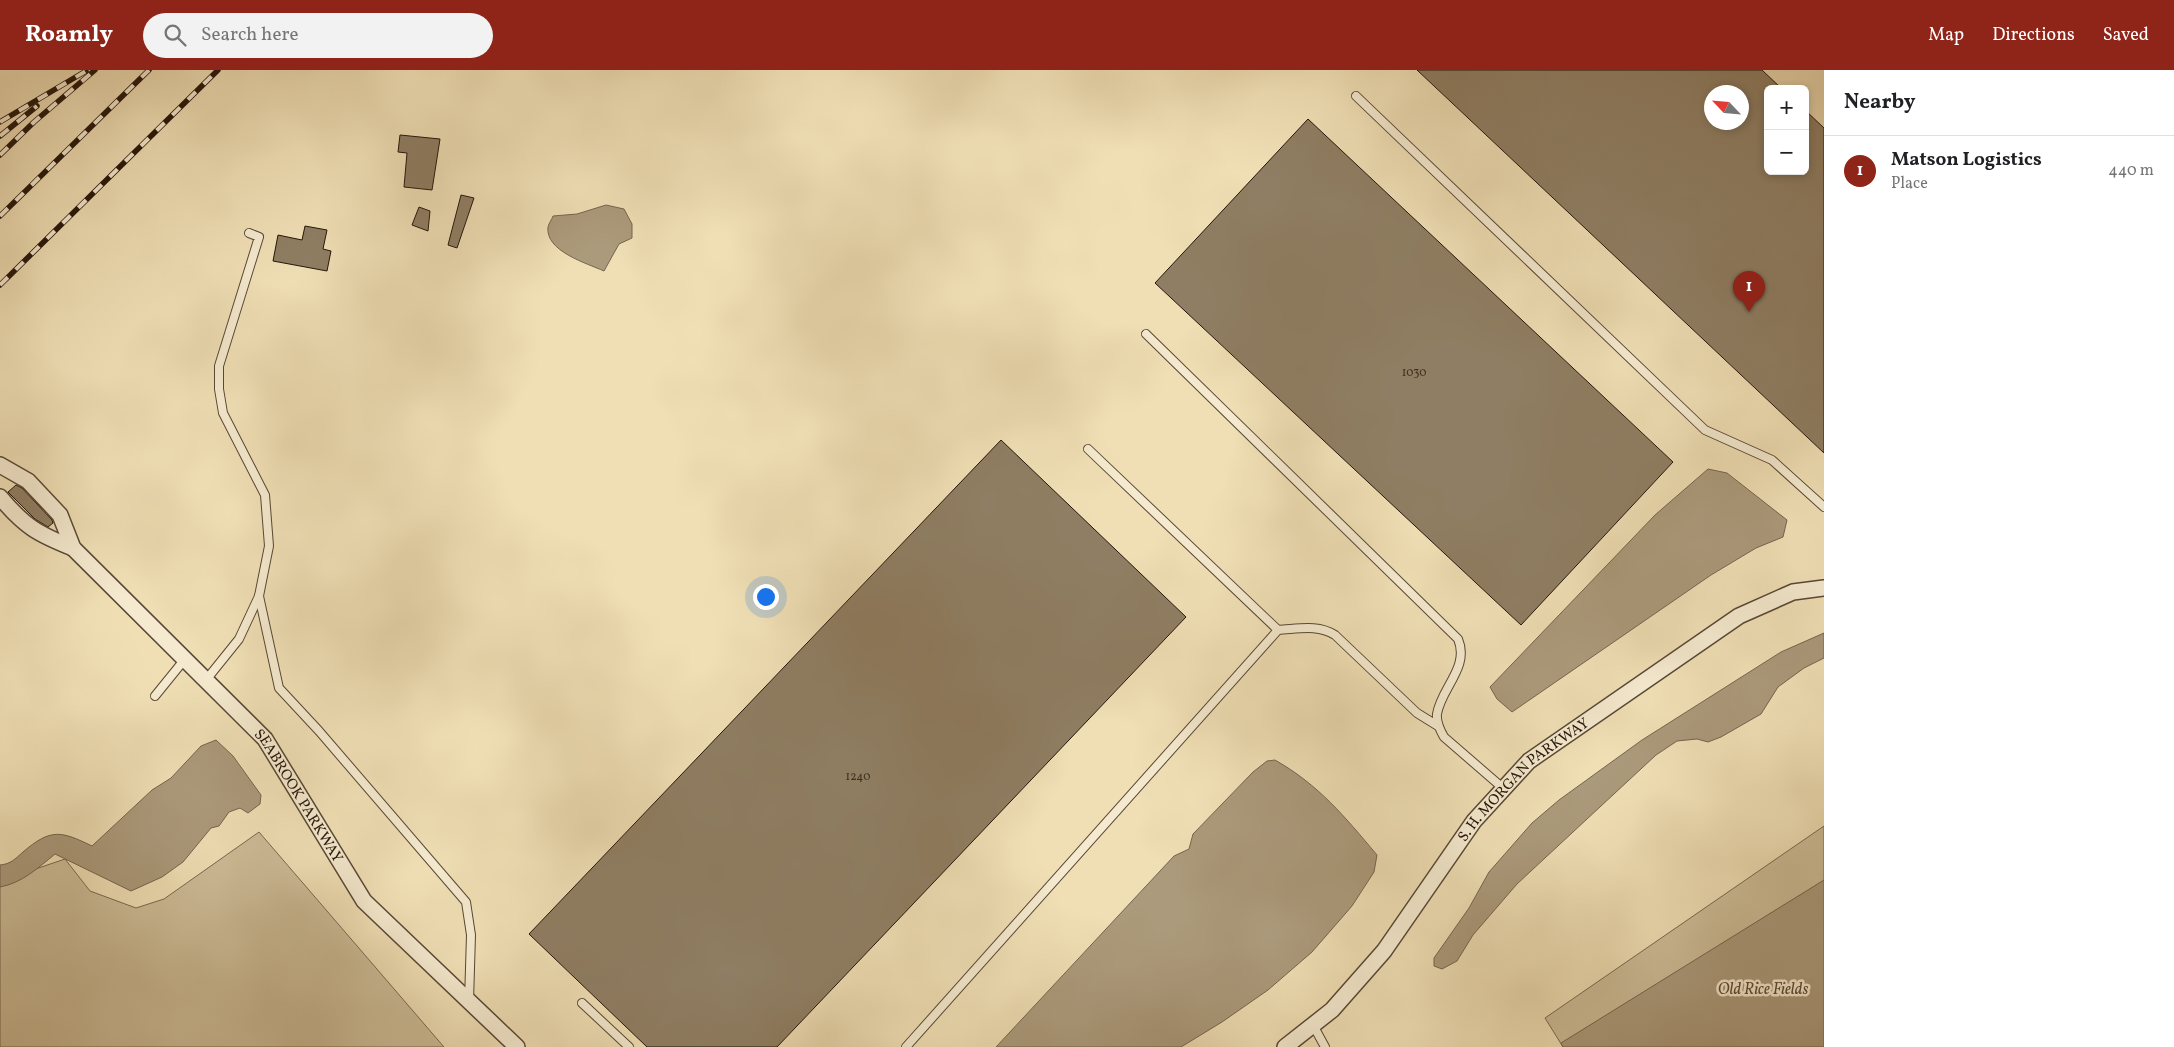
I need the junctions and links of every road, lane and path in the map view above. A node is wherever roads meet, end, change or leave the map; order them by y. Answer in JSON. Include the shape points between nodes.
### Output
{"nodes":[{"id":1,"x":1356,"y":96,"type":"dead end"},
{"id":2,"x":249,"y":233,"type":"dead end"},
{"id":3,"x":1146,"y":334,"type":"dead end"},
{"id":4,"x":1088,"y":449,"type":"dead end"},
{"id":5,"x":0,"y":466,"type":"edge"},
{"id":6,"x":0,"y":497,"type":"edge"},
{"id":7,"x":1824,"y":508,"type":"edge"},
{"id":8,"x":74,"y":548,"type":"junction"},
{"id":9,"x":1824,"y":588,"type":"edge"},
{"id":10,"x":259,"y":596,"type":"junction"},
{"id":11,"x":1278,"y":630,"type":"junction"},
{"id":12,"x":185,"y":659,"type":"junction"},
{"id":13,"x":206,"y":680,"type":"junction"},
{"id":14,"x":155,"y":696,"type":"dead end"},
{"id":15,"x":1438,"y":726,"type":"junction"},
{"id":16,"x":1504,"y":789,"type":"junction"},
{"id":17,"x":469,"y":1002,"type":"junction"},
{"id":18,"x":582,"y":1003,"type":"dead end"},
{"id":19,"x":1313,"y":1025,"type":"junction"},
{"id":20,"x":517,"y":1047,"type":"edge"},
{"id":21,"x":629,"y":1047,"type":"edge"},
{"id":22,"x":906,"y":1047,"type":"edge"},
{"id":23,"x":1285,"y":1047,"type":"edge"},
{"id":24,"x":1325,"y":1047,"type":"edge"}],
"edges":[{"from":1,"to":7,"type":"lane","via":[[1705,430],[1772,460]]},
{"from":2,"to":10,"type":"lane","via":[[259,237],[219,366],[219,389],[223,413],[265,495],[269,546]]},
{"from":3,"to":15,"type":"lane","via":[[1458,640],[1462,660],[1438,714]]},
{"from":4,"to":11,"type":"lane"},
{"from":5,"to":8,"type":"street","name":"SEABROOK PARKWAY","via":[[28,481],[60,515]]},
{"from":6,"to":8,"type":"street","name":"SEABROOK PARKWAY","via":[[16,517],[40,534]]},
{"from":8,"to":12,"type":"street","name":"SEABROOK PARKWAY"},
{"from":9,"to":16,"type":"street","name":"S. H. MORGAN PARKWAY","via":[[1793,592],[1739,616],[1529,761]]},
{"from":10,"to":13,"type":"lane","via":[[239,639]]},
{"from":10,"to":17,"type":"lane","via":[[279,688],[466,902],[471,935]]},
{"from":11,"to":15,"type":"lane","via":[[1327,630],[1417,713]]},
{"from":11,"to":22,"type":"lane"},
{"from":12,"to":13,"type":"street","name":"SEABROOK PARKWAY"},
{"from":12,"to":14,"type":"lane"},
{"from":13,"to":17,"type":"street","name":"SEABROOK PARKWAY","via":[[265,739],[364,901]]},
{"from":15,"to":16,"type":"lane","via":[[1444,737]]},
{"from":16,"to":19,"type":"street","name":"S. H. MORGAN PARKWAY","via":[[1474,821],[1384,951],[1332,1010]]},
{"from":17,"to":20,"type":"street","name":"SEABROOK PARKWAY"},
{"from":18,"to":21,"type":"lane"},
{"from":19,"to":23,"type":"street","name":"S. H. MORGAN PARKWAY"},
{"from":19,"to":24,"type":"lane"}]}
